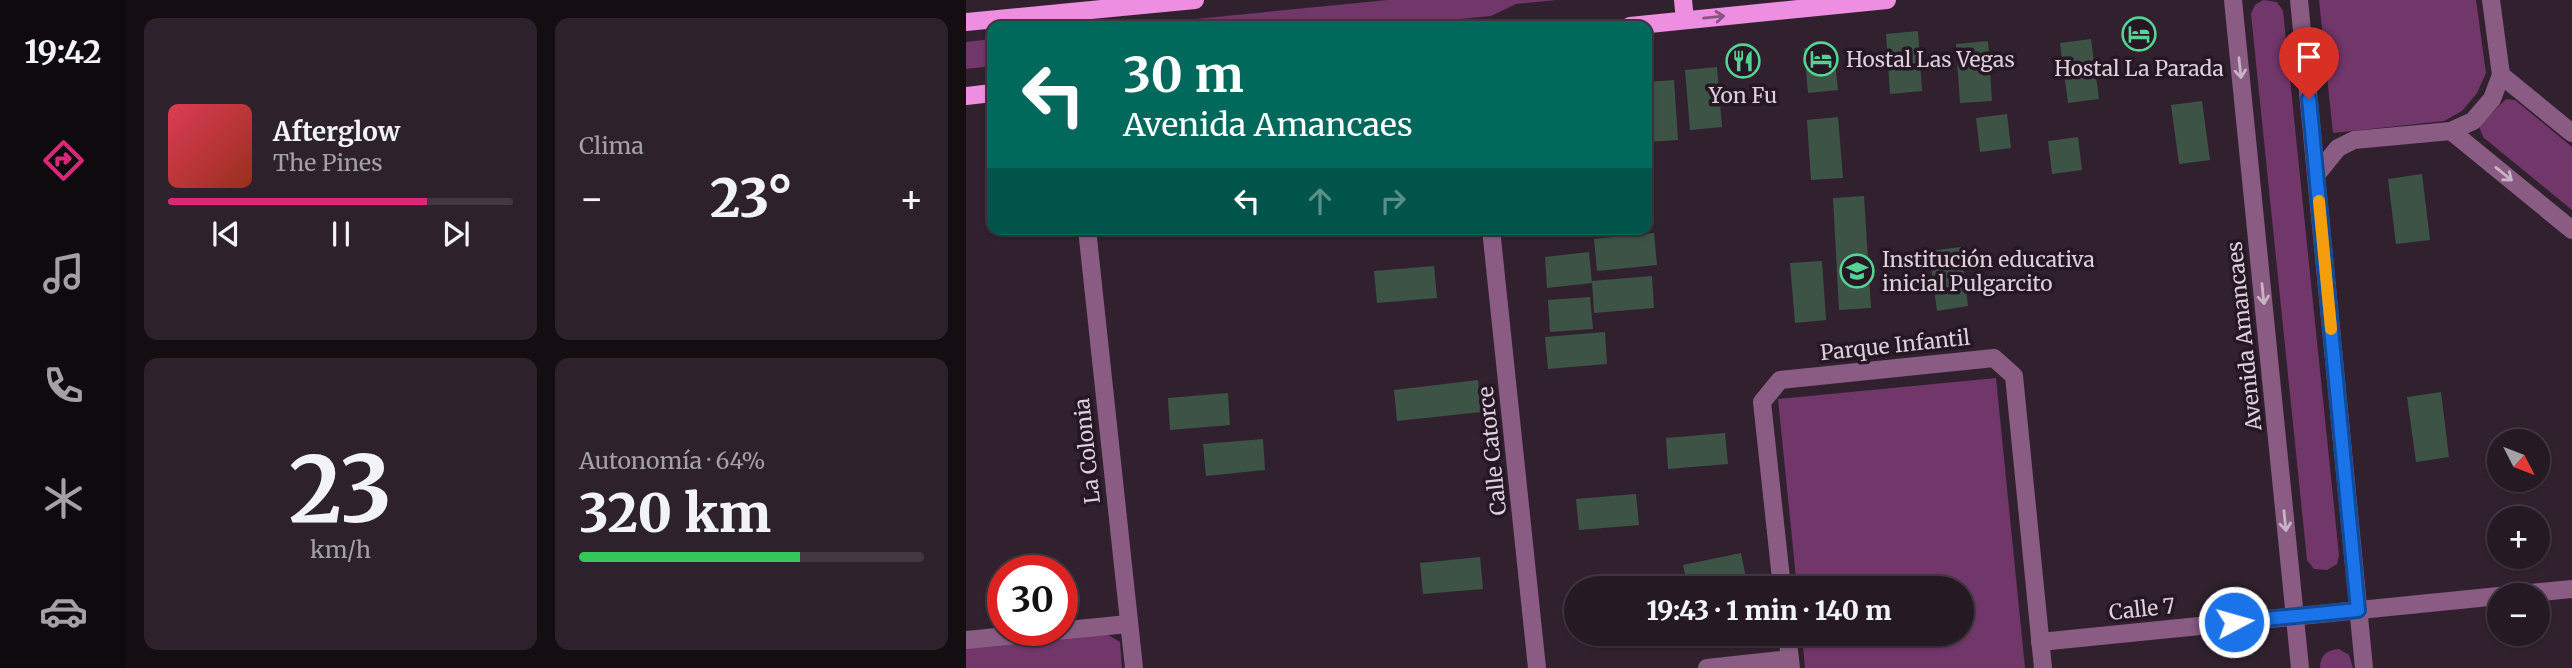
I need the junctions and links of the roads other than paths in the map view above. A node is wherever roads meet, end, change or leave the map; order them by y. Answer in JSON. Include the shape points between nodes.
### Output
{"nodes":[{"id":1,"x":1195,"y":0,"type":"edge"},
{"id":2,"x":1683,"y":0,"type":"edge"},
{"id":3,"x":1887,"y":0,"type":"edge"},
{"id":4,"x":2233,"y":0,"type":"edge"},
{"id":5,"x":2299,"y":0,"type":"edge"},
{"id":6,"x":2491,"y":0,"type":"edge"},
{"id":7,"x":1742,"y":7,"type":"edge"},
{"id":8,"x":1685,"y":20,"type":"junction"},
{"id":9,"x":966,"y":22,"type":"edge"},
{"id":10,"x":1652,"y":24,"type":"edge"},
{"id":11,"x":2501,"y":75,"type":"junction"},
{"id":12,"x":987,"y":94,"type":"edge"},
{"id":13,"x":966,"y":96,"type":"edge"},
{"id":14,"x":2451,"y":131,"type":"junction"},
{"id":15,"x":2572,"y":133,"type":"edge"},
{"id":16,"x":2316,"y":175,"type":"junction"},
{"id":17,"x":2572,"y":230,"type":"edge"},
{"id":18,"x":1088,"y":235,"type":"edge"},
{"id":19,"x":1493,"y":235,"type":"edge"},
{"id":20,"x":1781,"y":576,"type":"edge"},
{"id":21,"x":2572,"y":589,"type":"edge"},
{"id":22,"x":2550,"y":591,"type":"edge"},
{"id":23,"x":2487,"y":597,"type":"edge"},
{"id":24,"x":2358,"y":610,"type":"junction"},
{"id":25,"x":2295,"y":616,"type":"junction"},
{"id":26,"x":1128,"y":624,"type":"junction"},
{"id":27,"x":966,"y":640,"type":"edge"},
{"id":28,"x":2040,"y":642,"type":"junction"},
{"id":29,"x":1788,"y":646,"type":"edge"},
{"id":30,"x":1790,"y":664,"type":"edge"},
{"id":31,"x":1134,"y":668,"type":"edge"},
{"id":32,"x":1537,"y":668,"type":"edge"},
{"id":33,"x":1707,"y":668,"type":"edge"},
{"id":34,"x":2043,"y":668,"type":"edge"},
{"id":35,"x":2300,"y":668,"type":"edge"},
{"id":36,"x":2364,"y":668,"type":"edge"}],
"edges":[{"from":1,"to":9,"type":"main road"},
{"from":2,"to":8,"type":"main road"},
{"from":3,"to":7,"type":"main road"},
{"from":4,"to":25,"type":"street","name":"Avenida Amancaes","one_way":true},
{"from":5,"to":16,"type":"street"},
{"from":6,"to":11,"type":"street"},
{"from":8,"to":7,"type":"main road","one_way":true},
{"from":8,"to":10,"type":"main road"},
{"from":11,"to":14,"type":"street","via":[[2492,99],[2473,121]]},
{"from":11,"to":15,"type":"street"},
{"from":12,"to":13,"type":"main road"},
{"from":14,"to":16,"type":"street","via":[[2354,140],[2338,148]]},
{"from":14,"to":17,"type":"street","one_way":true},
{"from":16,"to":24,"type":"street"},
{"from":18,"to":26,"type":"street","name":"La Colonia"},
{"from":19,"to":32,"type":"street","name":"Calle Catorce"},
{"from":20,"to":28,"type":"street","name":"Parque Infantil","via":[[1762,402],[1780,380],[1994,358],[2014,376]]},
{"from":21,"to":22,"type":"street"},
{"from":23,"to":24,"type":"street","name":"Calle 7"},
{"from":24,"to":25,"type":"street","name":"Calle 7"},
{"from":24,"to":36,"type":"street"},
{"from":25,"to":28,"type":"street","name":"Calle 7"},
{"from":25,"to":35,"type":"street","name":"Avenida Amancaes"},
{"from":26,"to":27,"type":"street"},
{"from":26,"to":31,"type":"street","name":"La Colonia"},
{"from":28,"to":34,"type":"street","name":"Parque Infantil"},
{"from":29,"to":30,"type":"street"},
{"from":30,"to":33,"type":"street"}]}
